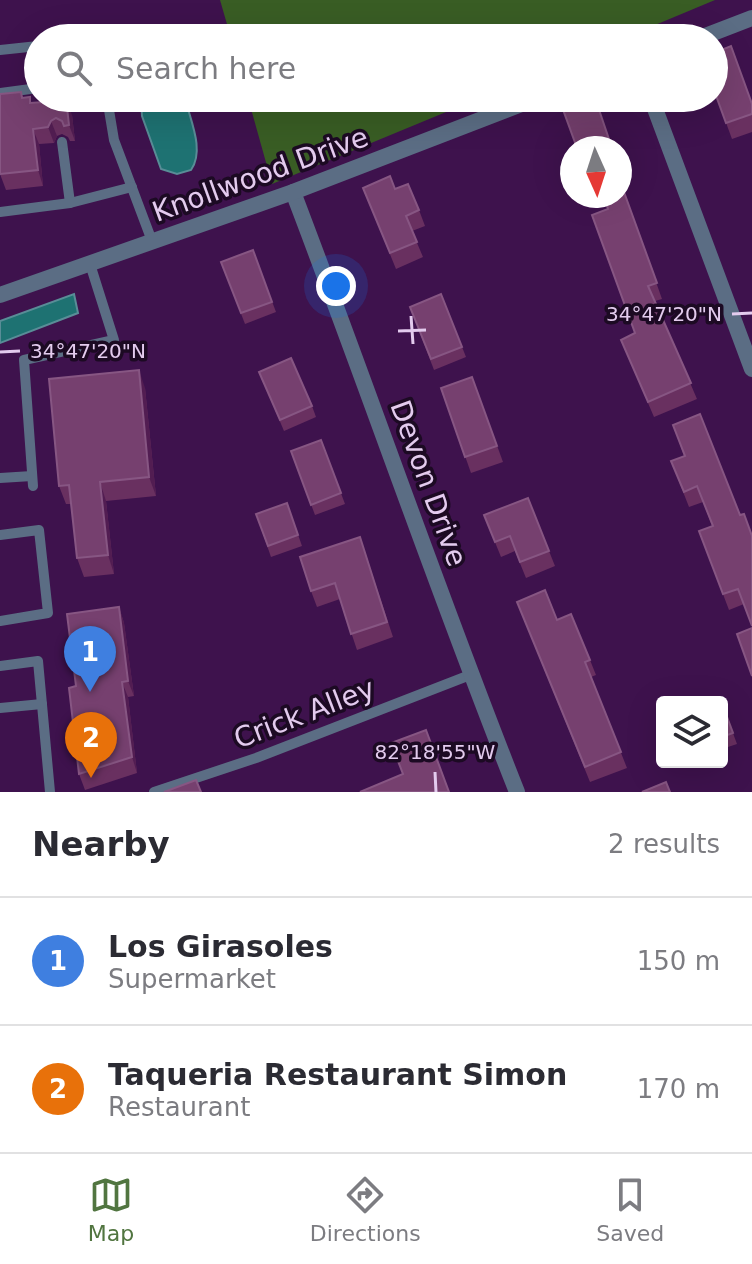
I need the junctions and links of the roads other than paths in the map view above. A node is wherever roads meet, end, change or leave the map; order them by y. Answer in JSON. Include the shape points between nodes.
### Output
{"nodes":[{"id":1,"x":752,"y":18,"type":"edge"},
{"id":2,"x":728,"y":27,"type":"edge"},
{"id":3,"x":24,"y":47,"type":"edge"},
{"id":4,"x":0,"y":50,"type":"edge"},
{"id":5,"x":24,"y":90,"type":"edge"},
{"id":6,"x":0,"y":93,"type":"edge"},
{"id":7,"x":58,"y":112,"type":"edge"},
{"id":8,"x":109,"y":112,"type":"edge"},
{"id":9,"x":501,"y":112,"type":"edge"},
{"id":10,"x":656,"y":112,"type":"edge"},
{"id":11,"x":58,"y":116,"type":"edge"},
{"id":12,"x":62,"y":142,"type":"edge"},
{"id":13,"x":132,"y":187,"type":"junction"},
{"id":14,"x":293,"y":192,"type":"junction"},
{"id":15,"x":70,"y":203,"type":"junction"},
{"id":16,"x":0,"y":212,"type":"edge"},
{"id":17,"x":152,"y":241,"type":"junction"},
{"id":18,"x":90,"y":264,"type":"junction"},
{"id":19,"x":0,"y":295,"type":"edge"},
{"id":20,"x":752,"y":369,"type":"edge"},
{"id":21,"x":0,"y":478,"type":"edge"},
{"id":22,"x":0,"y":535,"type":"edge"},
{"id":23,"x":0,"y":621,"type":"edge"},
{"id":24,"x":0,"y":666,"type":"edge"},
{"id":25,"x":470,"y":675,"type":"junction"},
{"id":26,"x":42,"y":704,"type":"junction"},
{"id":27,"x":0,"y":708,"type":"edge"},
{"id":28,"x":50,"y":792,"type":"edge"},
{"id":29,"x":154,"y":792,"type":"edge"},
{"id":30,"x":517,"y":792,"type":"edge"}],
"edges":[{"from":1,"to":2,"type":"street"},
{"from":3,"to":4,"type":"lane"},
{"from":5,"to":6,"type":"lane"},
{"from":7,"to":11,"type":"lane"},
{"from":8,"to":13,"type":"lane"},
{"from":9,"to":14,"type":"street","name":"Knollwood Drive"},
{"from":10,"to":20,"type":"street"},
{"from":12,"to":15,"type":"lane"},
{"from":13,"to":15,"type":"lane"},
{"from":13,"to":17,"type":"lane"},
{"from":14,"to":17,"type":"street","name":"Knollwood Drive"},
{"from":14,"to":25,"type":"street","name":"Devon Drive"},
{"from":15,"to":16,"type":"lane"},
{"from":17,"to":18,"type":"street","name":"Knollwood Drive"},
{"from":18,"to":19,"type":"street","name":"Knollwood Drive"},
{"from":18,"to":21,"type":"lane","via":[[114,340],[24,360],[32,481]]},
{"from":22,"to":23,"type":"lane","via":[[39,530],[48,613]]},
{"from":24,"to":26,"type":"lane","via":[[38,661]]},
{"from":25,"to":29,"type":"lane","name":"Crick Alley"},
{"from":25,"to":30,"type":"street","name":"Devon Drive"},
{"from":26,"to":27,"type":"lane"},
{"from":26,"to":28,"type":"lane"}]}
